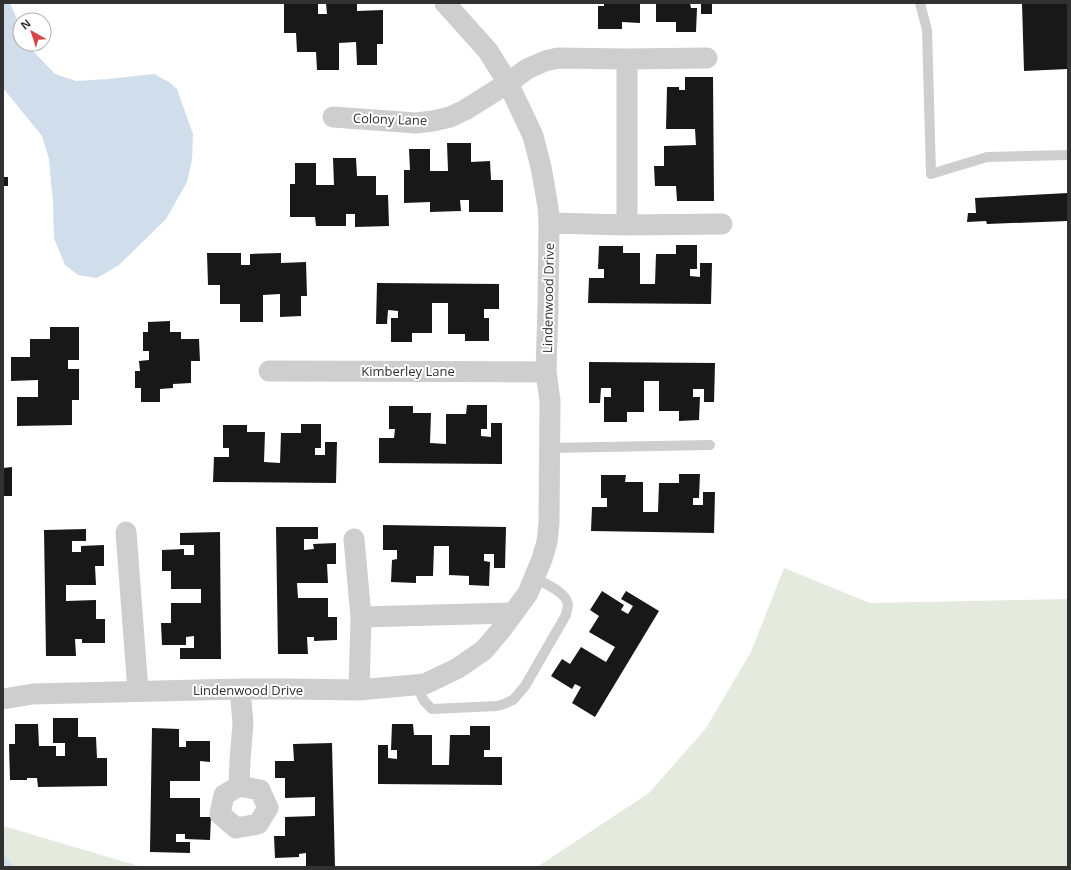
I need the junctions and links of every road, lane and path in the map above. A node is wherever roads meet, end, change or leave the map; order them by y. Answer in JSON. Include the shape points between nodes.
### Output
{"nodes":[{"id":1,"x":445,"y":3,"type":"edge"},
{"id":2,"x":920,"y":3,"type":"edge"},
{"id":3,"x":707,"y":58,"type":"dead end"},
{"id":4,"x":627,"y":59,"type":"junction"},
{"id":5,"x":508,"y":83,"type":"junction"},
{"id":6,"x":334,"y":117,"type":"dead end"},
{"id":7,"x":1068,"y":155,"type":"edge"},
{"id":8,"x":549,"y":223,"type":"junction"},
{"id":9,"x":722,"y":224,"type":"dead end"},
{"id":10,"x":627,"y":225,"type":"junction"},
{"id":11,"x":269,"y":371,"type":"dead end"},
{"id":12,"x":546,"y":372,"type":"junction"},
{"id":13,"x":710,"y":445,"type":"dead end"},
{"id":14,"x":550,"y":448,"type":"junction"},
{"id":15,"x":126,"y":532,"type":"dead end"},
{"id":16,"x":354,"y":539,"type":"dead end"},
{"id":17,"x":534,"y":578,"type":"junction"},
{"id":18,"x":513,"y":613,"type":"junction"},
{"id":19,"x":361,"y":617,"type":"junction"},
{"id":20,"x":419,"y":685,"type":"junction"},
{"id":21,"x":240,"y":689,"type":"junction"},
{"id":22,"x":359,"y":690,"type":"junction"},
{"id":23,"x":138,"y":691,"type":"junction"},
{"id":24,"x":3,"y":699,"type":"edge"},
{"id":25,"x":239,"y":786,"type":"dead end"}],
"edges":[{"from":1,"to":5,"type":"street","name":"Lindenwood Drive","via":[[488,51]]},
{"from":2,"to":7,"type":"lane","via":[[927,30],[931,174],[987,157]]},
{"from":3,"to":4,"type":"street","name":"Colony Lane"},
{"from":4,"to":5,"type":"street","name":"Colony Lane","via":[[558,58],[527,69]]},
{"from":4,"to":10,"type":"street"},
{"from":5,"to":6,"type":"street","name":"Colony Lane","via":[[465,110],[433,121],[416,123]]},
{"from":5,"to":8,"type":"street","name":"Lindenwood Drive","via":[[533,136],[541,167]]},
{"from":8,"to":10,"type":"street"},
{"from":8,"to":12,"type":"street","name":"Lindenwood Drive"},
{"from":9,"to":10,"type":"street"},
{"from":11,"to":12,"type":"street","name":"Kimberley Lane"},
{"from":12,"to":14,"type":"street","name":"Lindenwood Drive","via":[[550,401]]},
{"from":13,"to":14,"type":"lane"},
{"from":14,"to":17,"type":"street","name":"Lindenwood Drive","via":[[547,542]]},
{"from":15,"to":23,"type":"street"},
{"from":16,"to":19,"type":"street"},
{"from":17,"to":18,"type":"street","name":"Lindenwood Drive","via":[[528,593]]},
{"from":17,"to":20,"type":"lane","via":[[558,591],[568,605],[566,615],[525,686],[513,700],[496,706],[432,709],[424,702]]},
{"from":18,"to":19,"type":"street"},
{"from":18,"to":20,"type":"street","name":"Lindenwood Drive","via":[[484,650],[458,668]]},
{"from":19,"to":22,"type":"street"},
{"from":20,"to":22,"type":"street","name":"Lindenwood Drive"},
{"from":21,"to":22,"type":"street","name":"Lindenwood Drive"},
{"from":21,"to":23,"type":"street","name":"Lindenwood Drive"},
{"from":21,"to":25,"type":"street","via":[[243,723]]},
{"from":23,"to":24,"type":"street","name":"Lindenwood Drive","via":[[33,694]]}]}
